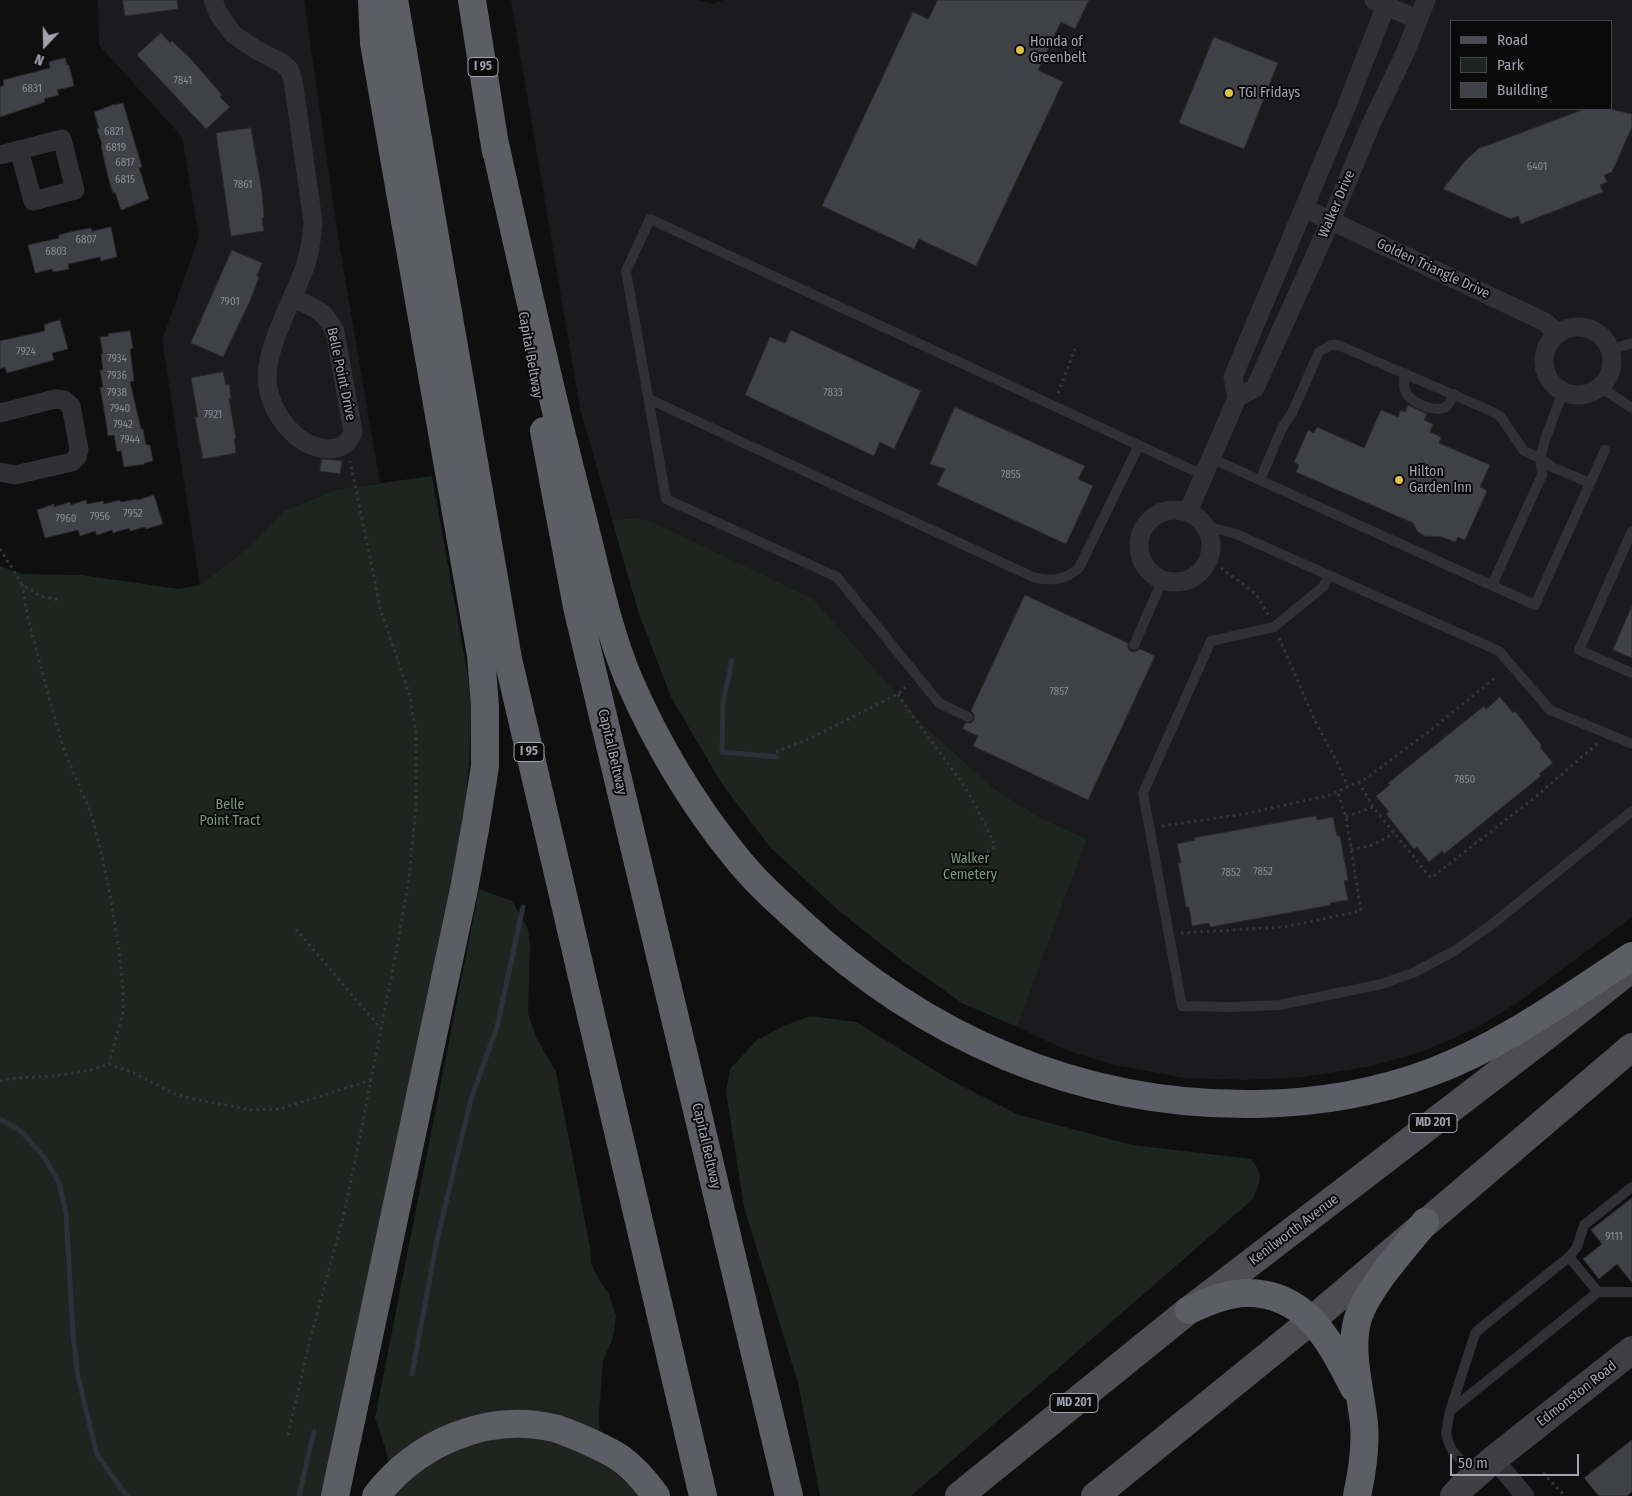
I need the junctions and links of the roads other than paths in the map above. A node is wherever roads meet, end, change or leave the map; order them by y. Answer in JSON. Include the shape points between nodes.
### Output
{"nodes":[{"id":1,"x":212,"y":0,"type":"edge"},
{"id":2,"x":372,"y":0,"type":"edge"},
{"id":3,"x":394,"y":0,"type":"edge"},
{"id":4,"x":472,"y":0,"type":"edge"},
{"id":5,"x":1426,"y":0,"type":"edge"},
{"id":6,"x":1383,"y":2,"type":"edge"},
{"id":7,"x":1418,"y":20,"type":"junction"},
{"id":8,"x":493,"y":135,"type":"junction"},
{"id":9,"x":19,"y":150,"type":"junction"},
{"id":10,"x":0,"y":155,"type":"edge"},
{"id":11,"x":1304,"y":208,"type":"junction"},
{"id":12,"x":1331,"y":220,"type":"junction"},
{"id":13,"x":292,"y":298,"type":"junction"},
{"id":14,"x":1558,"y":334,"type":"junction"},
{"id":15,"x":1632,"y":343,"type":"edge"},
{"id":16,"x":1610,"y":350,"type":"junction"},
{"id":17,"x":1405,"y":373,"type":"junction"},
{"id":18,"x":1600,"y":387,"type":"junction"},
{"id":19,"x":1563,"y":391,"type":"junction"},
{"id":20,"x":1454,"y":394,"type":"junction"},
{"id":21,"x":1238,"y":398,"type":"junction"},
{"id":22,"x":649,"y":400,"type":"junction"},
{"id":23,"x":1632,"y":408,"type":"edge"},
{"id":24,"x":0,"y":413,"type":"edge"},
{"id":25,"x":1139,"y":445,"type":"junction"},
{"id":26,"x":1605,"y":450,"type":"dead end"},
{"id":27,"x":1211,"y":458,"type":"junction"},
{"id":28,"x":1540,"y":458,"type":"junction"},
{"id":29,"x":0,"y":472,"type":"edge"},
{"id":30,"x":1203,"y":476,"type":"junction"},
{"id":31,"x":1260,"y":480,"type":"junction"},
{"id":32,"x":1590,"y":483,"type":"junction"},
{"id":33,"x":1188,"y":512,"type":"junction"},
{"id":34,"x":1206,"y":526,"type":"junction"},
{"id":35,"x":1632,"y":531,"type":"edge"},
{"id":36,"x":1328,"y":575,"type":"junction"},
{"id":37,"x":1163,"y":579,"type":"junction"},
{"id":38,"x":1492,"y":585,"type":"junction"},
{"id":39,"x":1134,"y":645,"type":"dead end"},
{"id":40,"x":1632,"y":673,"type":"edge"},
{"id":41,"x":968,"y":717,"type":"dead end"},
{"id":42,"x":1632,"y":744,"type":"edge"},
{"id":43,"x":1632,"y":811,"type":"edge"},
{"id":44,"x":1632,"y":956,"type":"edge"},
{"id":45,"x":1632,"y":968,"type":"edge"},
{"id":46,"x":1632,"y":1047,"type":"edge"},
{"id":47,"x":1632,"y":1187,"type":"edge"},
{"id":48,"x":1425,"y":1222,"type":"junction"},
{"id":49,"x":1569,"y":1257,"type":"junction"},
{"id":50,"x":1598,"y":1292,"type":"junction"},
{"id":51,"x":1632,"y":1292,"type":"edge"},
{"id":52,"x":1189,"y":1310,"type":"junction"},
{"id":53,"x":1312,"y":1320,"type":"junction"},
{"id":54,"x":1632,"y":1350,"type":"edge"},
{"id":55,"x":1361,"y":1403,"type":"junction"},
{"id":56,"x":1450,"y":1411,"type":"junction"},
{"id":57,"x":1484,"y":1468,"type":"junction"},
{"id":58,"x":335,"y":1496,"type":"edge"},
{"id":59,"x":376,"y":1496,"type":"edge"},
{"id":60,"x":656,"y":1496,"type":"edge"},
{"id":61,"x":703,"y":1496,"type":"edge"},
{"id":62,"x":789,"y":1496,"type":"edge"},
{"id":63,"x":959,"y":1496,"type":"edge"},
{"id":64,"x":1095,"y":1496,"type":"edge"},
{"id":65,"x":1357,"y":1496,"type":"edge"},
{"id":66,"x":1454,"y":1496,"type":"edge"},
{"id":67,"x":1524,"y":1496,"type":"edge"}],
"edges":[{"from":1,"to":13,"type":"street","via":[[233,34],[255,50],[282,63],[294,80],[313,222],[306,263]]},
{"from":2,"to":58,"type":"highway","via":[[374,43],[481,654],[485,766],[464,889]]},
{"from":3,"to":61,"type":"highway","number":"I 95","via":[[508,658]]},
{"from":4,"to":8,"type":"highway","name":"Capital Beltway","number":"I 95"},
{"from":5,"to":7,"type":"street","name":"Walker Drive"},
{"from":6,"to":7,"type":"street"},
{"from":6,"to":11,"type":"street","name":"Walker Drive"},
{"from":7,"to":12,"type":"street","name":"Walker Drive"},
{"from":8,"to":44,"type":"highway","via":[[534,319],[610,626],[629,678],[663,748],[693,798],[736,857],[772,897],[825,946],[876,985],[924,1016],[972,1041],[1025,1064],[1082,1083],[1180,1102],[1283,1103],[1334,1097],[1430,1073],[1513,1034]]},
{"from":8,"to":62,"type":"highway","name":"Capital Beltway","number":"I 95","via":[[578,607]]},
{"from":9,"to":9,"type":"street","via":[[62,139],[75,190],[32,201]]},
{"from":9,"to":10,"type":"street"},
{"from":11,"to":12,"type":"street","name":"Golden Triangle Drive"},
{"from":11,"to":21,"type":"street","name":"Walker Drive","via":[[1233,377]]},
{"from":12,"to":14,"type":"street","name":"Golden Triangle Drive","via":[[1545,322]]},
{"from":12,"to":21,"type":"street","name":"Walker Drive","via":[[1255,388]]},
{"from":13,"to":13,"type":"street","name":"Belle Point Drive","via":[[268,363],[269,393],[274,407],[294,434],[315,447],[335,449],[346,443],[353,432],[335,332],[328,318]]},
{"from":14,"to":16,"type":"street","via":[[1577,327],[1590,329],[1605,340]]},
{"from":14,"to":19,"type":"street","via":[[1546,349],[1544,364],[1547,375]]},
{"from":15,"to":16,"type":"lane"},
{"from":16,"to":18,"type":"street","via":[[1610,373]]},
{"from":17,"to":20,"type":"lane"},
{"from":17,"to":20,"type":"lane","via":[[1407,394],[1429,408],[1443,408]]},
{"from":17,"to":31,"type":"lane","via":[[1338,345],[1319,352]]},
{"from":18,"to":19,"type":"street","via":[[1579,395]]},
{"from":18,"to":23,"type":"lane"},
{"from":19,"to":28,"type":"lane"},
{"from":20,"to":28,"type":"lane","via":[[1500,416],[1524,451]]},
{"from":21,"to":27,"type":"street","name":"Walker Drive"},
{"from":22,"to":25,"type":"lane","via":[[1033,577],[1047,580],[1064,578],[1079,568]]},
{"from":22,"to":25,"type":"lane","via":[[626,271],[650,219]]},
{"from":22,"to":41,"type":"lane","via":[[666,498],[837,577],[939,703]]},
{"from":24,"to":29,"type":"street","via":[[55,399],[64,400],[71,406],[79,450],[78,457],[72,462],[15,475]]},
{"from":25,"to":30,"type":"lane"},
{"from":26,"to":32,"type":"lane"},
{"from":27,"to":30,"type":"street","name":"Walker Drive"},
{"from":27,"to":31,"type":"lane"},
{"from":28,"to":32,"type":"lane","via":[[1552,467]]},
{"from":28,"to":38,"type":"lane","via":[[1542,475]]},
{"from":30,"to":33,"type":"street","name":"Walker Drive"},
{"from":31,"to":38,"type":"lane"},
{"from":32,"to":38,"type":"lane","via":[[1535,605]]},
{"from":33,"to":34,"type":"street"},
{"from":33,"to":37,"type":"street","via":[[1163,512],[1142,530],[1139,541],[1143,561],[1149,570]]},
{"from":34,"to":36,"type":"lane","via":[[1236,534]]},
{"from":34,"to":37,"type":"street","via":[[1211,544],[1210,557],[1203,568],[1186,580]]},
{"from":35,"to":40,"type":"lane","via":[[1579,650]]},
{"from":36,"to":42,"type":"lane","via":[[1499,651],[1550,710]]},
{"from":36,"to":43,"type":"lane","via":[[1324,586],[1274,627],[1211,641],[1143,793],[1182,1006],[1279,1004],[1382,984],[1415,972],[1456,950],[1495,922]]},
{"from":37,"to":39,"type":"lane"},
{"from":45,"to":52,"type":"main road","name":"Kenilworth Avenue","number":"MD 201"},
{"from":46,"to":48,"type":"main road"},
{"from":47,"to":49,"type":"lane","via":[[1584,1225],[1577,1247]]},
{"from":48,"to":53,"type":"main road"},
{"from":48,"to":55,"type":"highway","via":[[1363,1305],[1355,1342]]},
{"from":49,"to":50,"type":"lane"},
{"from":49,"to":56,"type":"lane","via":[[1477,1331]]},
{"from":50,"to":51,"type":"lane"},
{"from":50,"to":56,"type":"lane"},
{"from":52,"to":53,"type":"highway","via":[[1218,1298],[1246,1292],[1285,1300]]},
{"from":52,"to":63,"type":"main road","name":"Kenilworth Avenue","number":"MD 201"},
{"from":53,"to":55,"type":"highway","via":[[1340,1362]]},
{"from":53,"to":64,"type":"main road"},
{"from":54,"to":57,"type":"street","name":"Edmonston Road"},
{"from":55,"to":65,"type":"highway","via":[[1364,1450]]},
{"from":56,"to":57,"type":"lane","via":[[1448,1444]]},
{"from":57,"to":66,"type":"street","name":"Edmonston Road"},
{"from":57,"to":67,"type":"street"},
{"from":59,"to":60,"type":"highway","via":[[389,1479],[413,1459],[446,1439],[481,1427],[514,1424],[554,1428],[587,1440],[620,1457]]}]}
